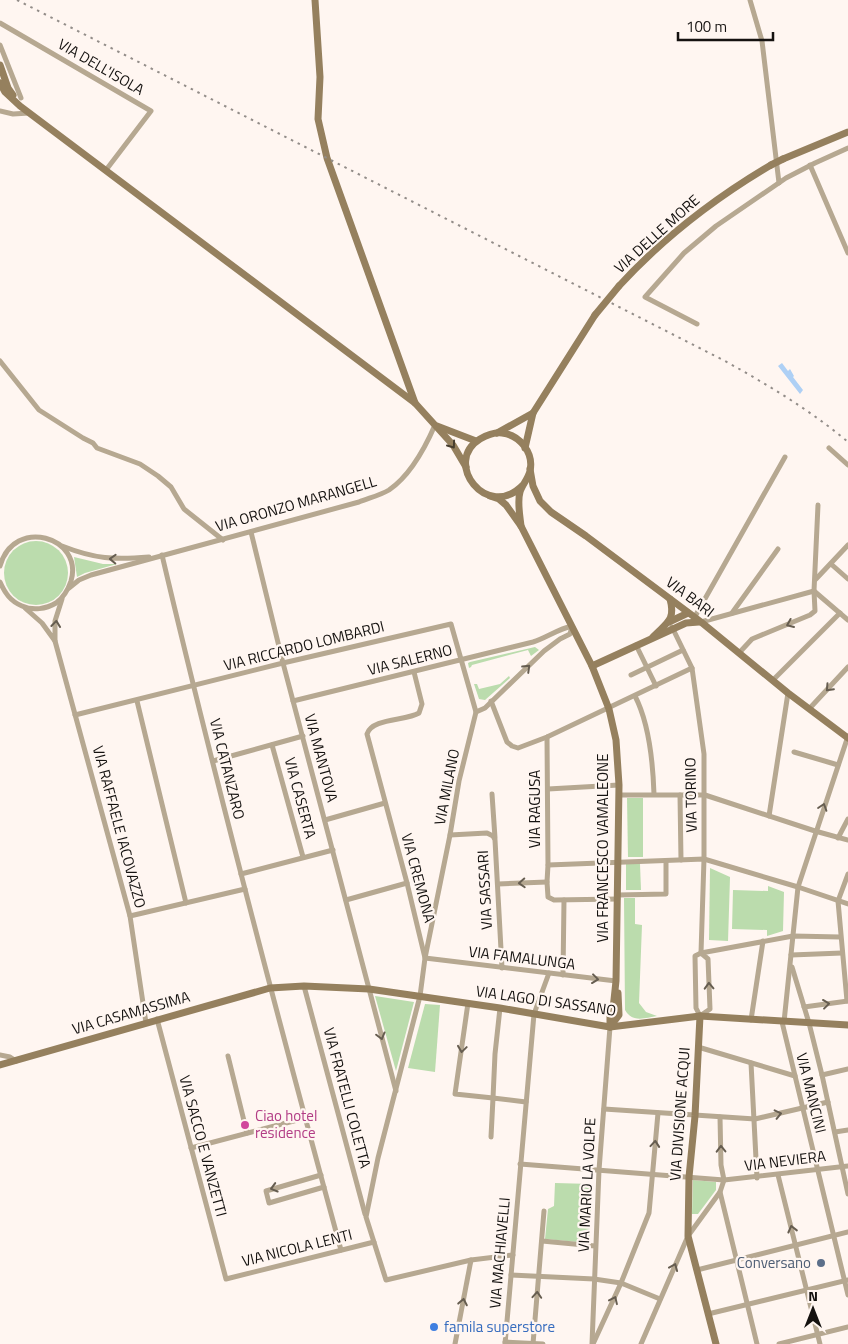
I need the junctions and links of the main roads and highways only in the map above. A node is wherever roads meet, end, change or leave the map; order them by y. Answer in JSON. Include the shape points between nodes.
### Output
{"nodes":[{"id":1,"x":315,"y":0,"type":"edge"},
{"id":2,"x":0,"y":65,"type":"edge"},
{"id":3,"x":0,"y":83,"type":"edge"},
{"id":4,"x":21,"y":102,"type":"junction"},
{"id":5,"x":848,"y":132,"type":"edge"},
{"id":6,"x":415,"y":403,"type":"junction"},
{"id":7,"x":533,"y":413,"type":"junction"},
{"id":8,"x":435,"y":425,"type":"junction"},
{"id":9,"x":496,"y":433,"type":"junction"},
{"id":10,"x":476,"y":441,"type":"junction"},
{"id":11,"x":526,"y":448,"type":"junction"},
{"id":12,"x":466,"y":468,"type":"junction"},
{"id":13,"x":530,"y":469,"type":"junction"},
{"id":14,"x":524,"y":485,"type":"junction"},
{"id":15,"x":490,"y":496,"type":"junction"},
{"id":16,"x":521,"y":526,"type":"junction"},
{"id":17,"x":670,"y":600,"type":"junction"},
{"id":18,"x":688,"y":612,"type":"junction"},
{"id":19,"x":695,"y":621,"type":"junction"},
{"id":20,"x":671,"y":625,"type":"junction"},
{"id":21,"x":681,"y":625,"type":"junction"},
{"id":22,"x":592,"y":666,"type":"junction"},
{"id":23,"x":848,"y":737,"type":"edge"},
{"id":24,"x":616,"y":981,"type":"junction"},
{"id":25,"x":270,"y":988,"type":"joint"},
{"id":26,"x":619,"y":1016,"type":"junction"},
{"id":27,"x":700,"y":1016,"type":"junction"},
{"id":28,"x":634,"y":1025,"type":"junction"},
{"id":29,"x":848,"y":1025,"type":"edge"},
{"id":30,"x":610,"y":1027,"type":"junction"},
{"id":31,"x":0,"y":1065,"type":"edge"},
{"id":32,"x":716,"y":1344,"type":"edge"}],
"edges":[{"from":1,"to":6,"type":"main road","via":[[320,77],[318,119],[326,158]]},
{"from":2,"to":4,"type":"main road","via":[[8,88]]},
{"from":3,"to":4,"type":"main road","via":[[5,92]]},
{"from":4,"to":6,"type":"main road","via":[[29,113]]},
{"from":5,"to":7,"type":"main road","name":"VIA DELLE MORE","bridge":true,"via":[[783,159],[729,191],[650,255],[595,315]]},
{"from":6,"to":8,"type":"main road"},
{"from":7,"to":9,"type":"main road"},
{"from":7,"to":11,"type":"main road"},
{"from":8,"to":10,"type":"main road"},
{"from":8,"to":12,"type":"main road","one_way":true,"via":[[453,444]]},
{"from":9,"to":10,"type":"main road"},
{"from":9,"to":11,"type":"main road","via":[[513,436]]},
{"from":10,"to":12,"type":"main road","via":[[466,458]]},
{"from":11,"to":13,"type":"main road"},
{"from":12,"to":15,"type":"main road","via":[[473,486]]},
{"from":13,"to":14,"type":"main road"},
{"from":13,"to":17,"type":"main road","name":"VIA BARI","via":[[540,501],[551,512]]},
{"from":14,"to":15,"type":"main road","via":[[510,495]]},
{"from":14,"to":16,"type":"main road","via":[[520,493]]},
{"from":15,"to":16,"type":"main road","name":"VIA FRANCESCO VAMALEONE","via":[[506,505]]},
{"from":16,"to":22,"type":"main road","name":"VIA FRANCESCO VAMALEONE"},
{"from":17,"to":18,"type":"main road","name":"VIA BARI"},
{"from":17,"to":20,"type":"main road"},
{"from":18,"to":19,"type":"main road","name":"VIA BARI"},
{"from":18,"to":20,"type":"main road"},
{"from":18,"to":21,"type":"main road"},
{"from":19,"to":21,"type":"main road"},
{"from":19,"to":23,"type":"main road","name":"VIA BARI"},
{"from":20,"to":21,"type":"main road"},
{"from":20,"to":22,"type":"main road"},
{"from":22,"to":24,"type":"main road","name":"VIA FRANCESCO VAMALEONE","via":[[609,709],[616,740],[619,785]]},
{"from":24,"to":26,"type":"main road"},
{"from":24,"to":30,"type":"main road"},
{"from":25,"to":30,"type":"main road","name":"VIA LAGO DI SASSANO","via":[[369,989]]},
{"from":25,"to":31,"type":"main road","name":"VIA CASAMASSIMA"},
{"from":26,"to":28,"type":"main road"},
{"from":26,"to":30,"type":"main road"},
{"from":27,"to":28,"type":"main road","name":"VIA LAGO DI SASSANO"},
{"from":27,"to":29,"type":"main road","name":"VIA LAGO DI SASSANO"},
{"from":27,"to":32,"type":"main road","name":"VIA DIVISIONE ACQUI","via":[[688,1236]]},
{"from":28,"to":30,"type":"main road","name":"VIA LAGO DI SASSANO"}]}
